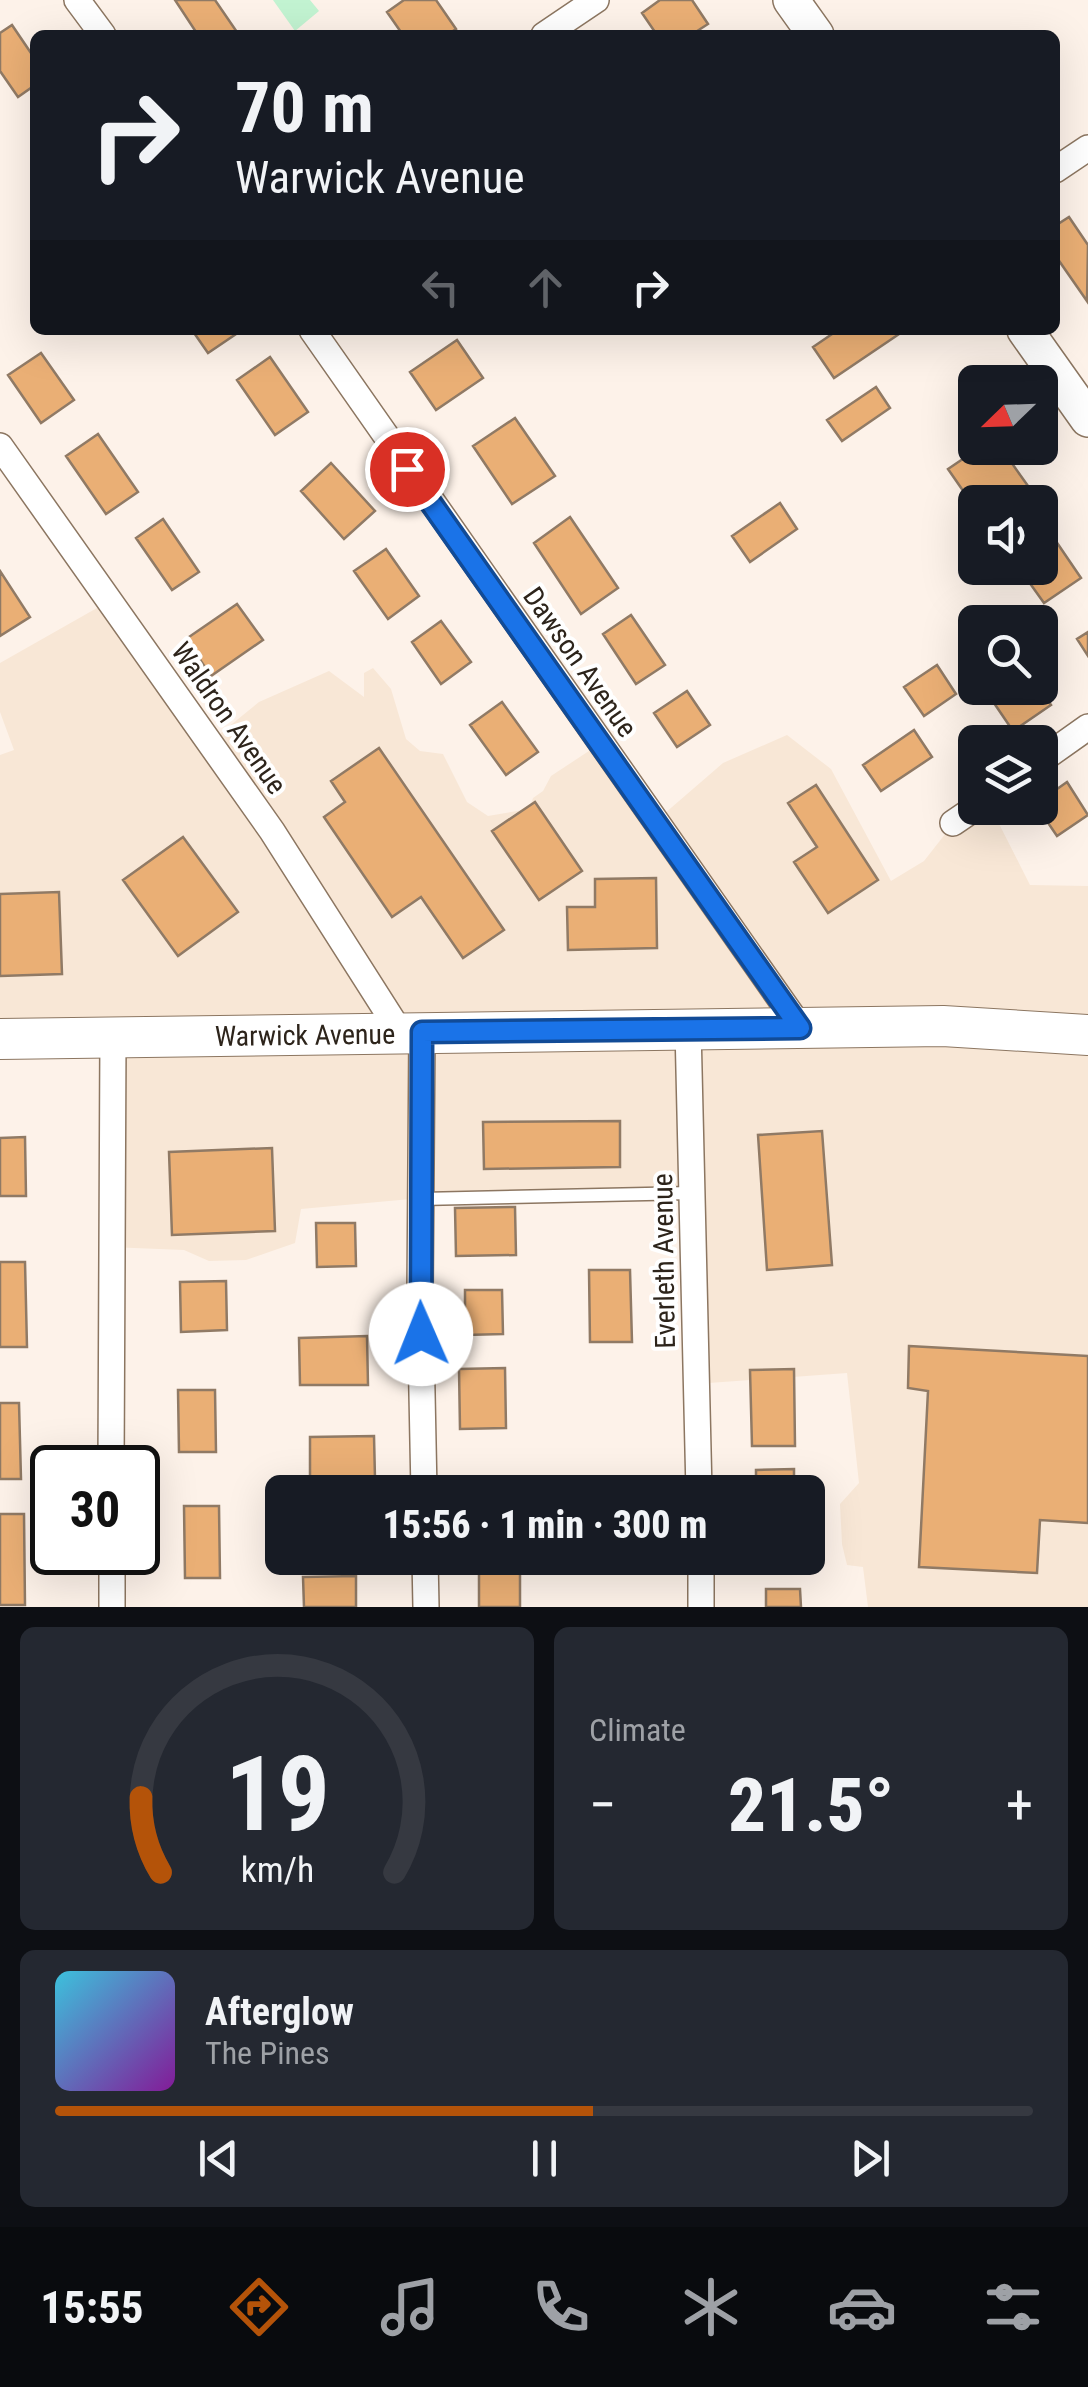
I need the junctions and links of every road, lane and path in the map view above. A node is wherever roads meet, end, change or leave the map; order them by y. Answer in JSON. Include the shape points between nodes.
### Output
{"nodes":[{"id":1,"x":78,"y":0,"type":"edge"},
{"id":2,"x":596,"y":0,"type":"edge"},
{"id":3,"x":791,"y":0,"type":"edge"},
{"id":4,"x":99,"y":30,"type":"edge"},
{"id":5,"x":551,"y":30,"type":"edge"},
{"id":6,"x":812,"y":30,"type":"edge"},
{"id":7,"x":1088,"y":148,"type":"edge"},
{"id":8,"x":1060,"y":167,"type":"edge"},
{"id":9,"x":315,"y":335,"type":"edge"},
{"id":10,"x":1029,"y":335,"type":"edge"},
{"id":11,"x":1088,"y":419,"type":"edge"},
{"id":12,"x":0,"y":446,"type":"edge"},
{"id":13,"x":1088,"y":727,"type":"edge"},
{"id":14,"x":1058,"y":748,"type":"edge"},
{"id":15,"x":958,"y":820,"type":"edge"},
{"id":16,"x":953,"y":823,"type":"dead end"},
{"id":17,"x":688,"y":1028,"type":"junction"},
{"id":18,"x":800,"y":1028,"type":"junction"},
{"id":19,"x":411,"y":1032,"type":"junction"},
{"id":20,"x":1088,"y":1035,"type":"edge"},
{"id":21,"x":113,"y":1036,"type":"junction"},
{"id":22,"x":0,"y":1039,"type":"edge"},
{"id":23,"x":692,"y":1193,"type":"junction"},
{"id":24,"x":421,"y":1199,"type":"junction"},
{"id":25,"x":111,"y":1445,"type":"edge"},
{"id":26,"x":424,"y":1475,"type":"edge"},
{"id":27,"x":699,"y":1475,"type":"edge"},
{"id":28,"x":112,"y":1575,"type":"edge"},
{"id":29,"x":425,"y":1575,"type":"edge"},
{"id":30,"x":701,"y":1575,"type":"edge"},
{"id":31,"x":112,"y":1607,"type":"edge"},
{"id":32,"x":426,"y":1607,"type":"edge"},
{"id":33,"x":701,"y":1607,"type":"edge"}],
"edges":[{"from":1,"to":4,"type":"street"},
{"from":2,"to":5,"type":"street"},
{"from":3,"to":6,"type":"street"},
{"from":7,"to":8,"type":"street"},
{"from":9,"to":18,"type":"street","name":"Dawson Avenue"},
{"from":10,"to":11,"type":"street"},
{"from":12,"to":19,"type":"street","name":"Waldron Avenue"},
{"from":13,"to":14,"type":"street"},
{"from":15,"to":16,"type":"street"},
{"from":17,"to":18,"type":"main road","name":"Warwick Avenue"},
{"from":17,"to":19,"type":"main road","name":"Warwick Avenue"},
{"from":17,"to":23,"type":"street","name":"Everleth Avenue"},
{"from":18,"to":20,"type":"main road","name":"Warwick Avenue","via":[[943,1026]]},
{"from":19,"to":21,"type":"main road","name":"Warwick Avenue"},
{"from":19,"to":24,"type":"street"},
{"from":21,"to":22,"type":"main road","name":"Warwick Avenue"},
{"from":21,"to":25,"type":"street"},
{"from":23,"to":24,"type":"lane"},
{"from":23,"to":27,"type":"street","name":"Everleth Avenue"},
{"from":24,"to":26,"type":"street"},
{"from":28,"to":31,"type":"street"},
{"from":29,"to":32,"type":"street"},
{"from":30,"to":33,"type":"street"}]}
